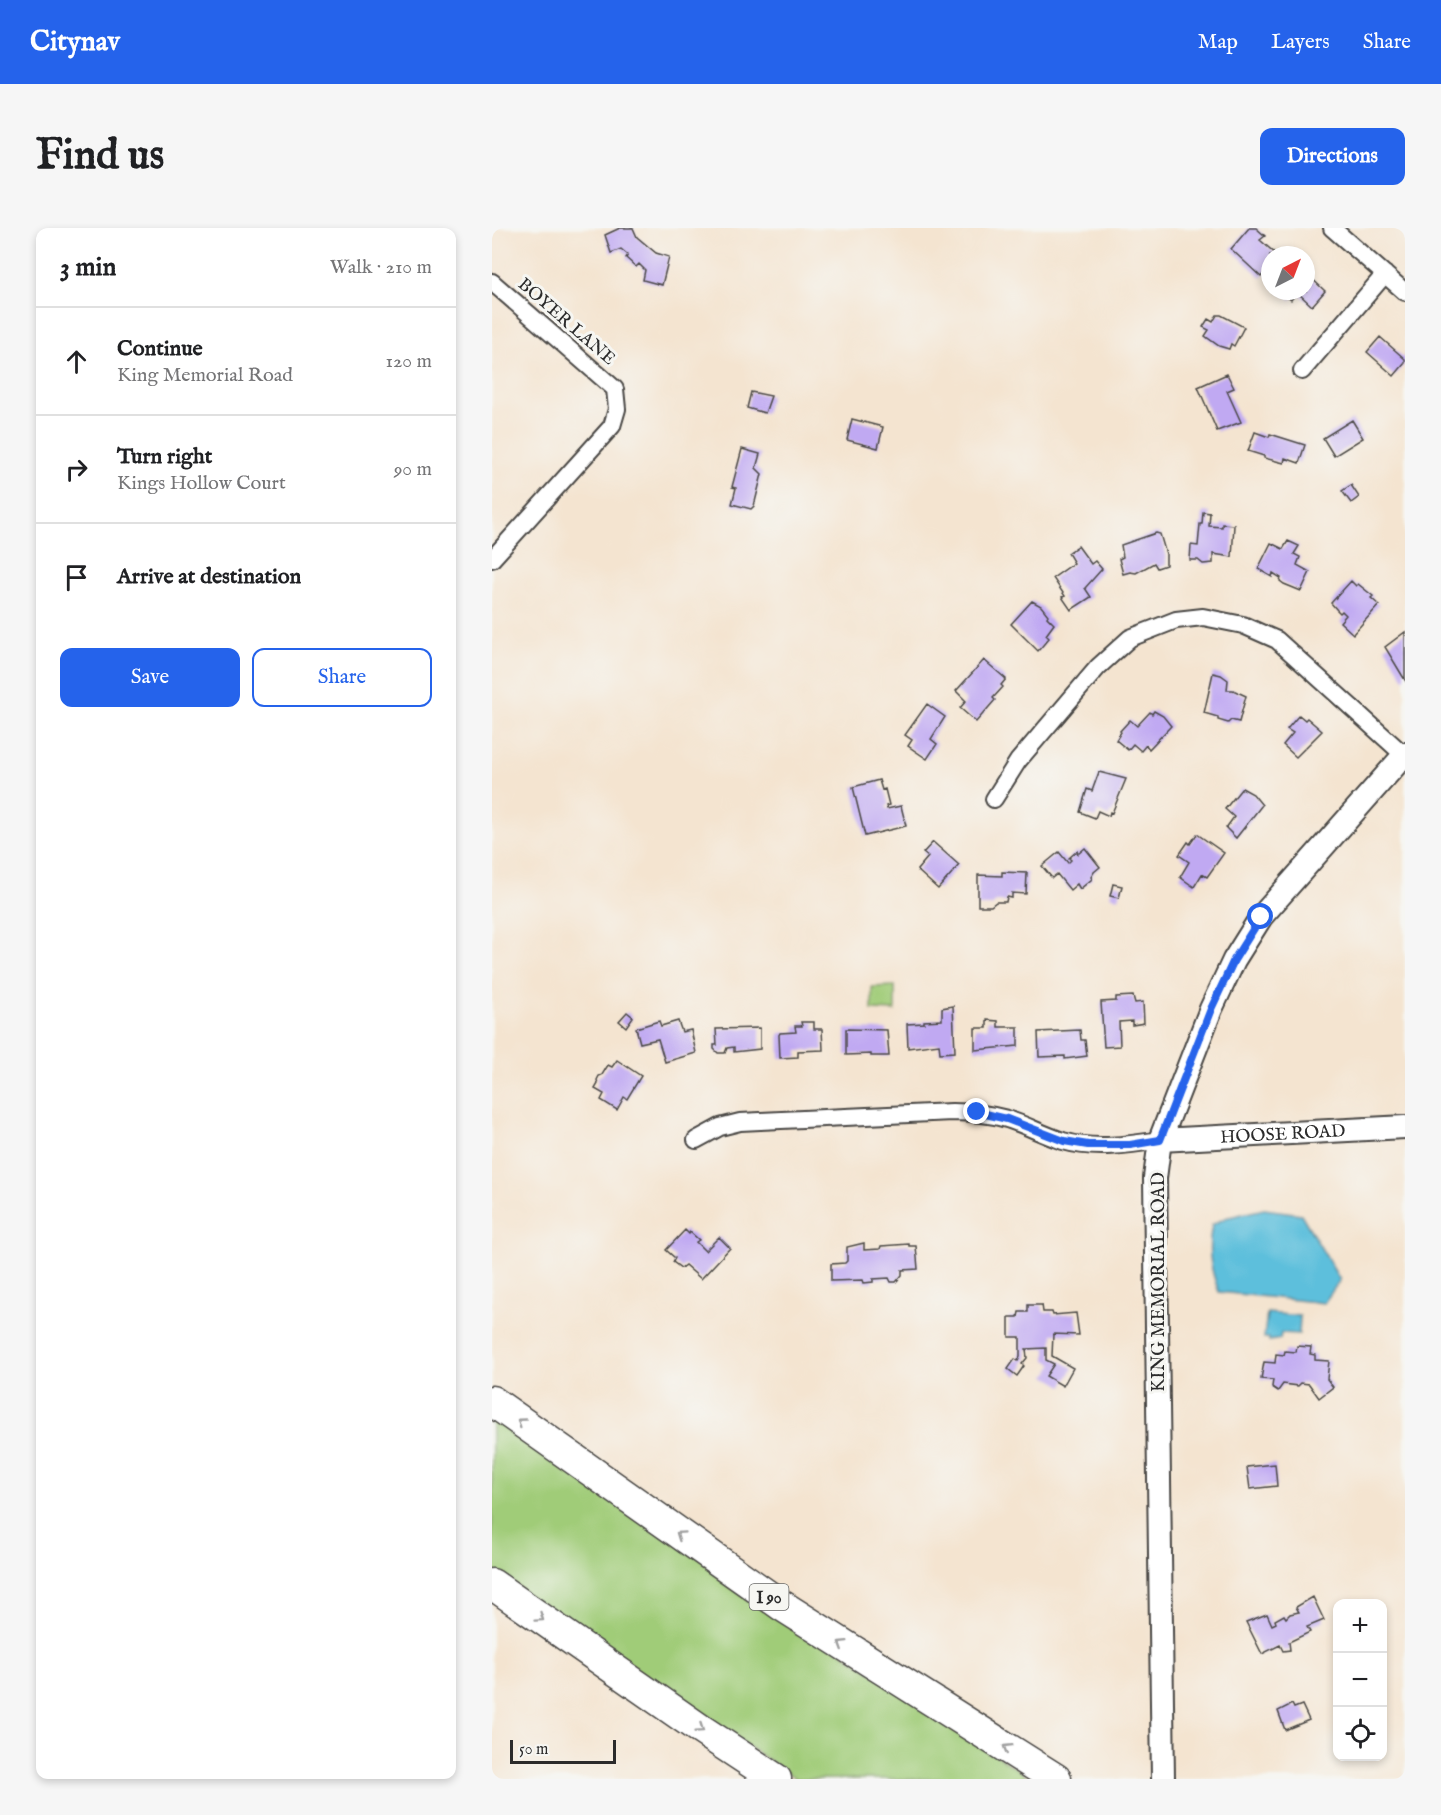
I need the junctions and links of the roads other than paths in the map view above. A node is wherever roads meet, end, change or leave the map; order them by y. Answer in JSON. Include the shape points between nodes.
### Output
{"nodes":[{"id":1,"x":1332,"y":228,"type":"edge"},
{"id":2,"x":1385,"y":274,"type":"junction"},
{"id":3,"x":492,"y":282,"type":"edge"},
{"id":4,"x":1405,"y":292,"type":"edge"},
{"id":5,"x":1302,"y":371,"type":"dead end"},
{"id":6,"x":492,"y":559,"type":"edge"},
{"id":7,"x":1405,"y":755,"type":"edge"},
{"id":8,"x":994,"y":799,"type":"dead end"},
{"id":9,"x":1405,"y":1127,"type":"edge"},
{"id":10,"x":696,"y":1140,"type":"dead end"},
{"id":11,"x":1160,"y":1140,"type":"junction"},
{"id":12,"x":492,"y":1401,"type":"edge"},
{"id":13,"x":492,"y":1584,"type":"edge"},
{"id":14,"x":776,"y":1779,"type":"edge"},
{"id":15,"x":1056,"y":1779,"type":"edge"},
{"id":16,"x":1163,"y":1779,"type":"edge"}],
"edges":[{"from":1,"to":2,"type":"street"},
{"from":2,"to":4,"type":"street"},
{"from":2,"to":5,"type":"street"},
{"from":3,"to":6,"type":"street","name":"BOYER LANE","via":[[615,389],[617,409],[612,426]]},
{"from":7,"to":8,"type":"street","via":[[1277,640],[1244,625],[1203,617],[1176,620],[1130,638],[1098,667],[1018,761]]},
{"from":7,"to":11,"type":"street","name":"KING MEMORIAL ROAD","via":[[1261,917],[1234,960],[1211,1009]]},
{"from":9,"to":11,"type":"street","name":"HOOSE ROAD"},
{"from":10,"to":11,"type":"street","via":[[740,1122],[977,1112],[1064,1141],[1088,1145]]},
{"from":11,"to":16,"type":"street","name":"KING MEMORIAL ROAD","via":[[1155,1190]]},
{"from":15,"to":12,"type":"highway","number":"I 90","one_way":true,"via":[[781,1605]]},
{"from":13,"to":14,"type":"highway","one_way":true}]}
